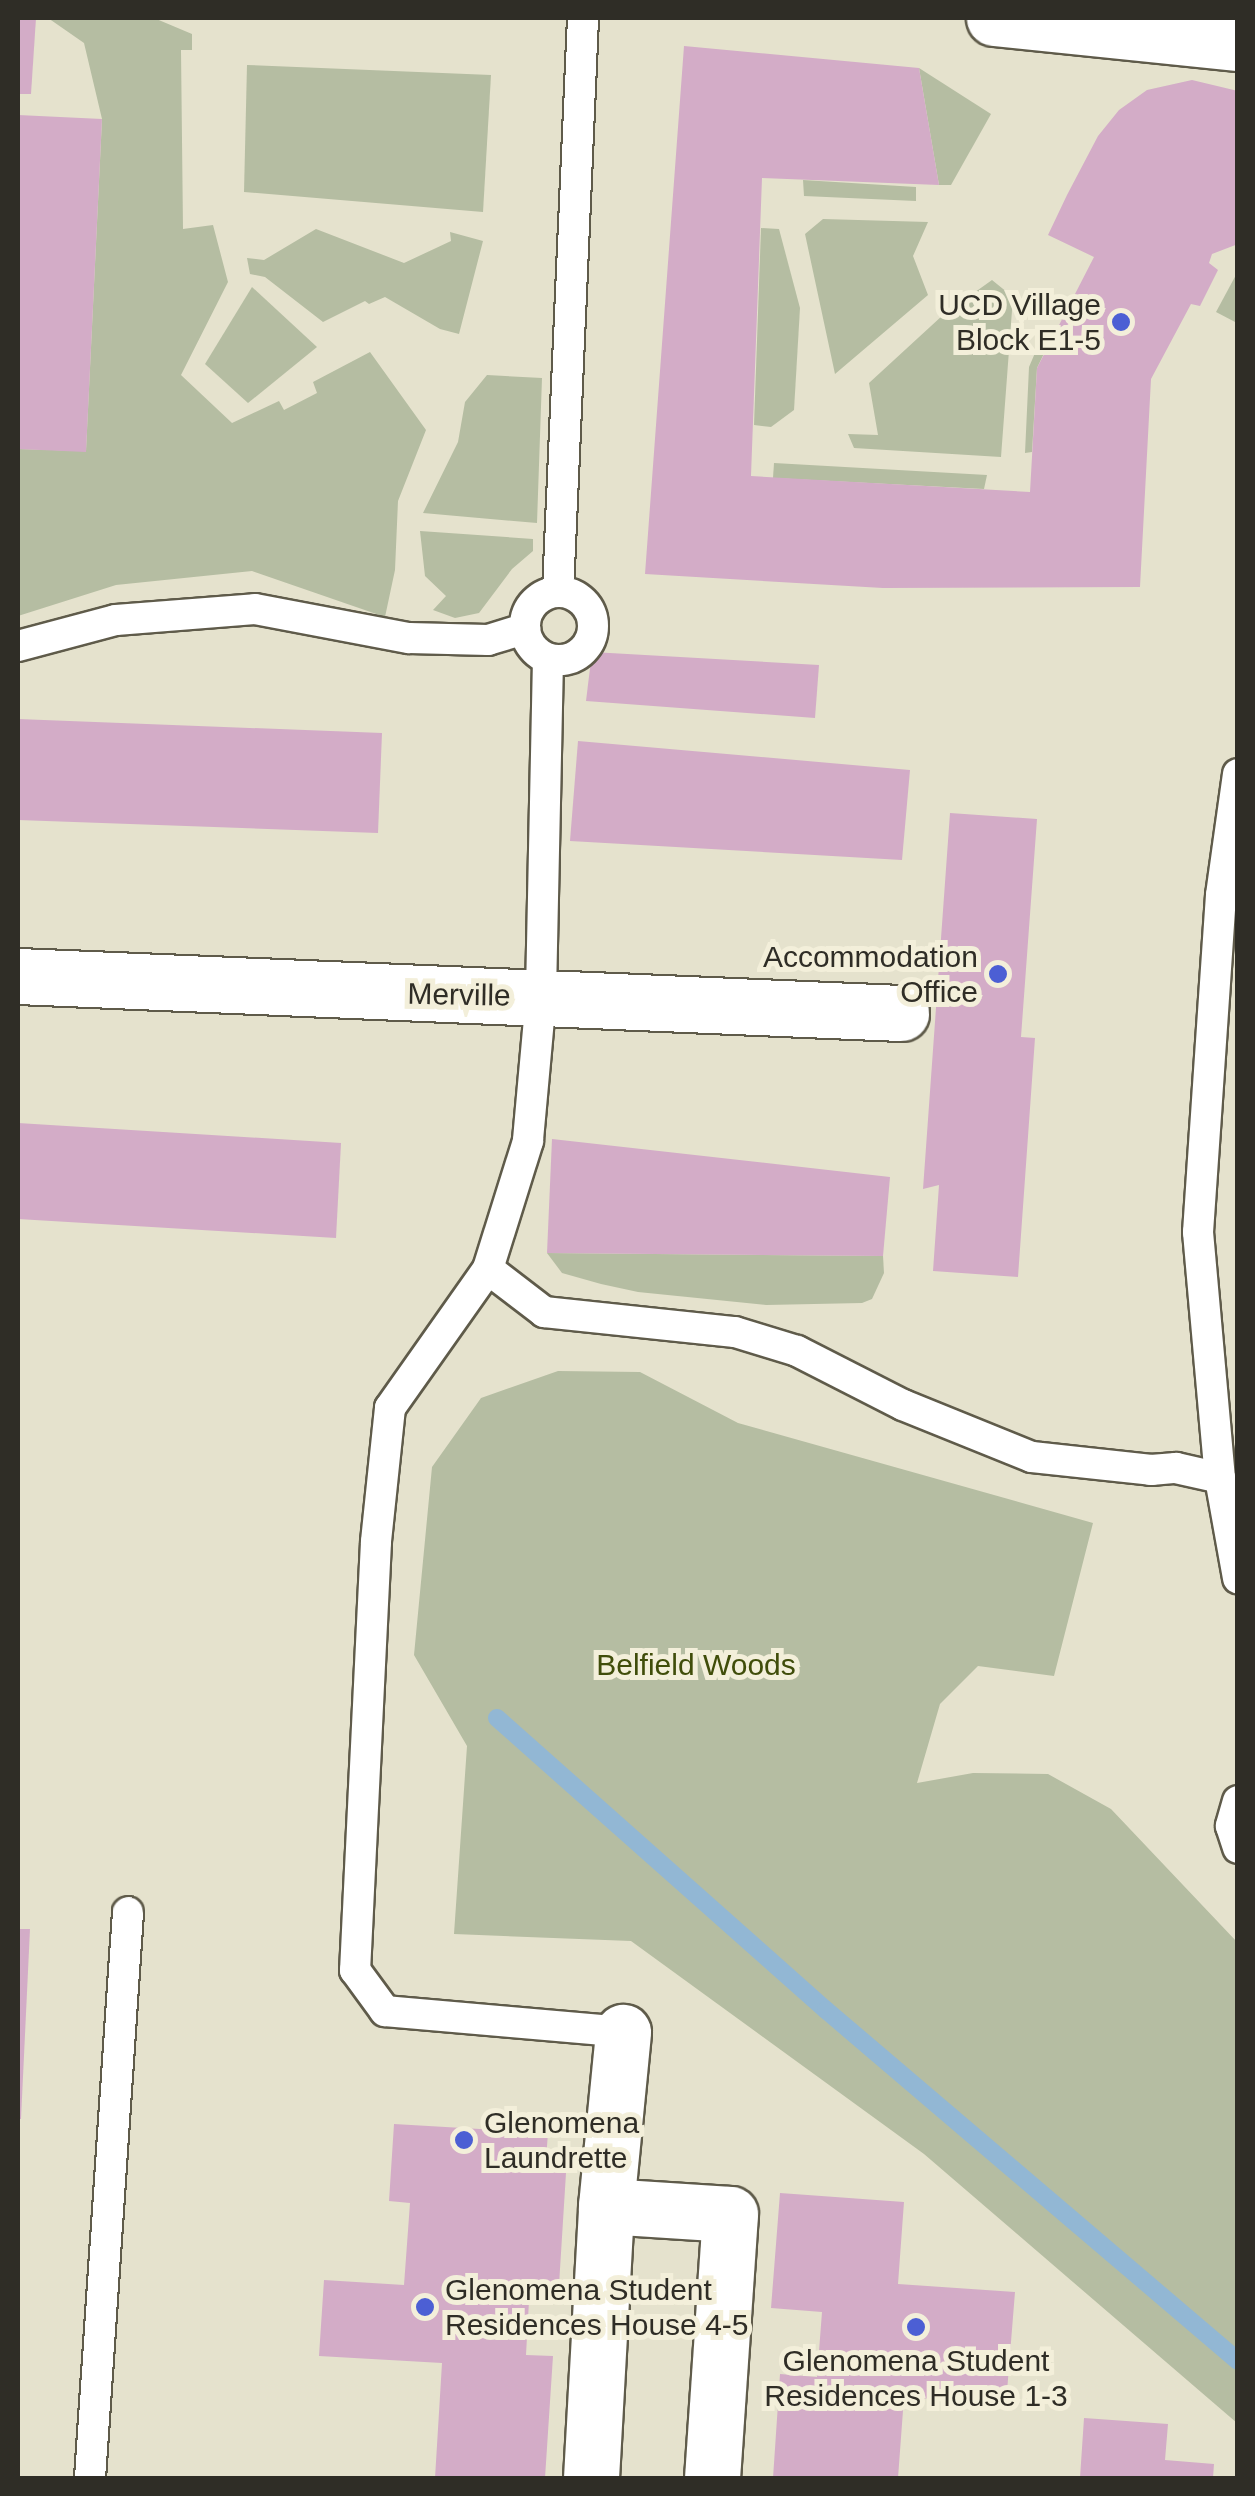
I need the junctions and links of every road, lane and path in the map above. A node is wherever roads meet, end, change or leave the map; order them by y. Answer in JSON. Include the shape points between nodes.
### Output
{"nodes":[{"id":1,"x":582,"y":18,"type":"edge"},
{"id":2,"x":994,"y":18,"type":"edge"},
{"id":3,"x":1238,"y":43,"type":"edge"},
{"id":4,"x":558,"y":591,"type":"junction"},
{"id":5,"x":524,"y":628,"type":"junction"},
{"id":6,"x":18,"y":646,"type":"edge"},
{"id":7,"x":548,"y":659,"type":"junction"},
{"id":8,"x":1238,"y":774,"type":"edge"},
{"id":9,"x":18,"y":976,"type":"edge"},
{"id":10,"x":541,"y":997,"type":"junction"},
{"id":11,"x":901,"y":1013,"type":"dead end"},
{"id":12,"x":488,"y":1269,"type":"junction"},
{"id":13,"x":1220,"y":1478,"type":"junction"},
{"id":14,"x":1238,"y":1578,"type":"edge"},
{"id":15,"x":1238,"y":1800,"type":"edge"},
{"id":16,"x":1238,"y":1848,"type":"edge"},
{"id":17,"x":128,"y":1912,"type":"dead end"},
{"id":18,"x":623,"y":2032,"type":"joint"},
{"id":19,"x":606,"y":2206,"type":"junction"},
{"id":20,"x":90,"y":2478,"type":"edge"},
{"id":21,"x":592,"y":2478,"type":"edge"},
{"id":22,"x":712,"y":2478,"type":"edge"}],
"edges":[{"from":1,"to":4,"type":"lane"},
{"from":2,"to":3,"type":"street"},
{"from":4,"to":5,"type":"lane","via":[[530,607]]},
{"from":4,"to":7,"type":"lane","via":[[580,598],[594,629],[578,655]]},
{"from":5,"to":6,"type":"lane","via":[[488,640],[409,638],[255,609],[116,620]]},
{"from":5,"to":7,"type":"lane","via":[[532,648]]},
{"from":7,"to":10,"type":"lane"},
{"from":8,"to":13,"type":"lane","via":[[1221,895],[1198,1232]]},
{"from":9,"to":10,"type":"street","name":"Merville"},
{"from":10,"to":11,"type":"street","name":"Merville"},
{"from":10,"to":12,"type":"lane","via":[[528,1141]]},
{"from":12,"to":13,"type":"lane","via":[[544,1312],[734,1332],[797,1351],[903,1405],[1032,1457],[1176,1468]]},
{"from":12,"to":18,"type":"lane","via":[[390,1408],[376,1542],[355,1970],[385,2011]]},
{"from":13,"to":14,"type":"lane"},
{"from":15,"to":16,"type":"lane","via":[[1231,1826]]},
{"from":17,"to":20,"type":"lane"},
{"from":18,"to":19,"type":"street"},
{"from":19,"to":21,"type":"street"},
{"from":19,"to":22,"type":"street","via":[[730,2214]]}]}
